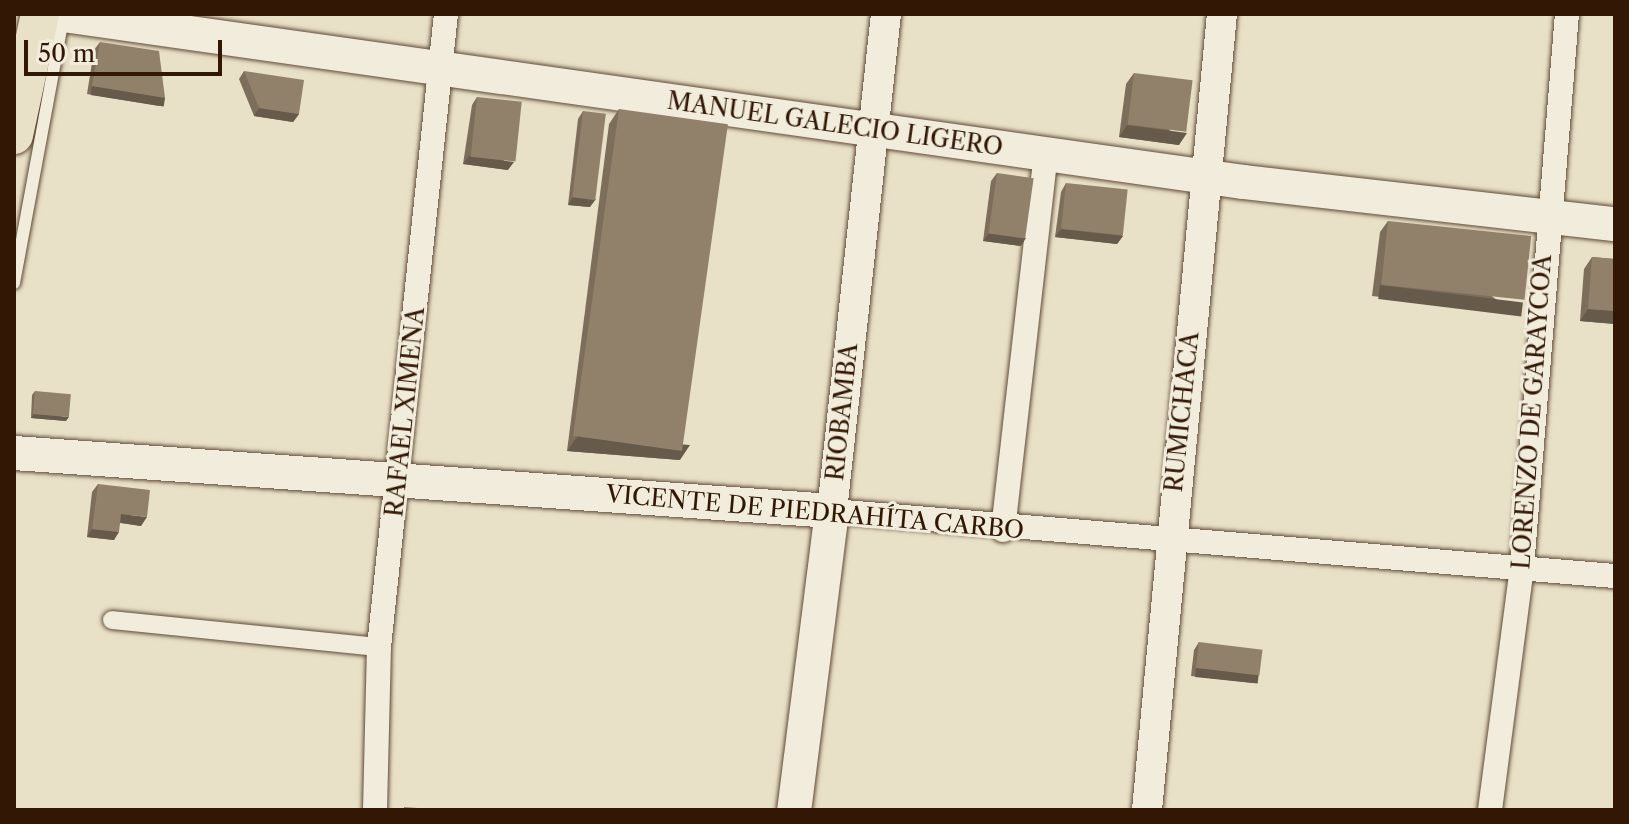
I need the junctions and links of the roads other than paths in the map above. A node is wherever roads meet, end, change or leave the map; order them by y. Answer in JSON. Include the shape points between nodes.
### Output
{"nodes":[{"id":1,"x":57,"y":14,"type":"edge"},
{"id":2,"x":446,"y":14,"type":"edge"},
{"id":3,"x":886,"y":14,"type":"edge"},
{"id":4,"x":1222,"y":14,"type":"edge"},
{"id":5,"x":1567,"y":14,"type":"edge"},
{"id":6,"x":440,"y":66,"type":"junction"},
{"id":7,"x":872,"y":130,"type":"junction"},
{"id":8,"x":14,"y":135,"type":"edge"},
{"id":9,"x":1046,"y":154,"type":"junction"},
{"id":10,"x":1205,"y":176,"type":"junction"},
{"id":11,"x":1546,"y":213,"type":"junction"},
{"id":12,"x":1615,"y":224,"type":"edge"},
{"id":13,"x":14,"y":283,"type":"edge"},
{"id":14,"x":14,"y":453,"type":"edge"},
{"id":15,"x":399,"y":478,"type":"junction"},
{"id":16,"x":832,"y":511,"type":"junction"},
{"id":17,"x":1003,"y":530,"type":"junction"},
{"id":18,"x":1170,"y":543,"type":"junction"},
{"id":19,"x":1522,"y":567,"type":"junction"},
{"id":20,"x":1615,"y":576,"type":"edge"},
{"id":21,"x":112,"y":620,"type":"dead end"},
{"id":22,"x":379,"y":647,"type":"junction"},
{"id":23,"x":375,"y":810,"type":"edge"},
{"id":24,"x":794,"y":810,"type":"edge"},
{"id":25,"x":1147,"y":810,"type":"edge"},
{"id":26,"x":1490,"y":810,"type":"edge"}],
"edges":[{"from":1,"to":6,"type":"main road","name":"MANUEL GALECIO LIGERO"},
{"from":1,"to":8,"type":"main road"},
{"from":1,"to":13,"type":"lane"},
{"from":2,"to":6,"type":"street","name":"RAFAEL XIMENA"},
{"from":3,"to":7,"type":"street","name":"RIOBAMBA"},
{"from":4,"to":10,"type":"street","name":"RUMICHACA"},
{"from":5,"to":11,"type":"street","name":"LORENZO DE GARAYCOA"},
{"from":6,"to":7,"type":"main road","name":"MANUEL GALECIO LIGERO"},
{"from":6,"to":15,"type":"street","name":"RAFAEL XIMENA"},
{"from":7,"to":9,"type":"main road","name":"MANUEL GALECIO LIGERO"},
{"from":7,"to":16,"type":"street","name":"RIOBAMBA"},
{"from":9,"to":10,"type":"main road","name":"MANUEL GALECIO LIGERO"},
{"from":9,"to":17,"type":"street"},
{"from":10,"to":11,"type":"main road","name":"MANUEL GALECIO LIGERO"},
{"from":10,"to":18,"type":"street","name":"RUMICHACA"},
{"from":11,"to":12,"type":"main road","name":"MANUEL GALECIO LIGERO"},
{"from":11,"to":19,"type":"street","name":"LORENZO DE GARAYCOA"},
{"from":14,"to":15,"type":"main road","name":"VICENTE DE PIEDRAHÍTA CARBO"},
{"from":15,"to":16,"type":"main road","name":"VICENTE DE PIEDRAHÍTA CARBO"},
{"from":15,"to":22,"type":"street","name":"RAFAEL XIMENA"},
{"from":16,"to":17,"type":"street","name":"VICENTE DE PIEDRAHÍTA CARBO"},
{"from":16,"to":24,"type":"main road","name":"RIOBAMBA"},
{"from":17,"to":18,"type":"street","name":"VICENTE DE PIEDRAHÍTA CARBO"},
{"from":18,"to":19,"type":"street","name":"VICENTE DE PIEDRAHÍTA CARBO"},
{"from":18,"to":25,"type":"street","name":"RUMICHACA"},
{"from":19,"to":20,"type":"street","name":"VICENTE DE PIEDRAHÍTA CARBO"},
{"from":19,"to":26,"type":"street","name":"LORENZO DE GARAYCOA"},
{"from":21,"to":22,"type":"street"},
{"from":22,"to":23,"type":"street","name":"RAFAEL XIMENA"}]}
